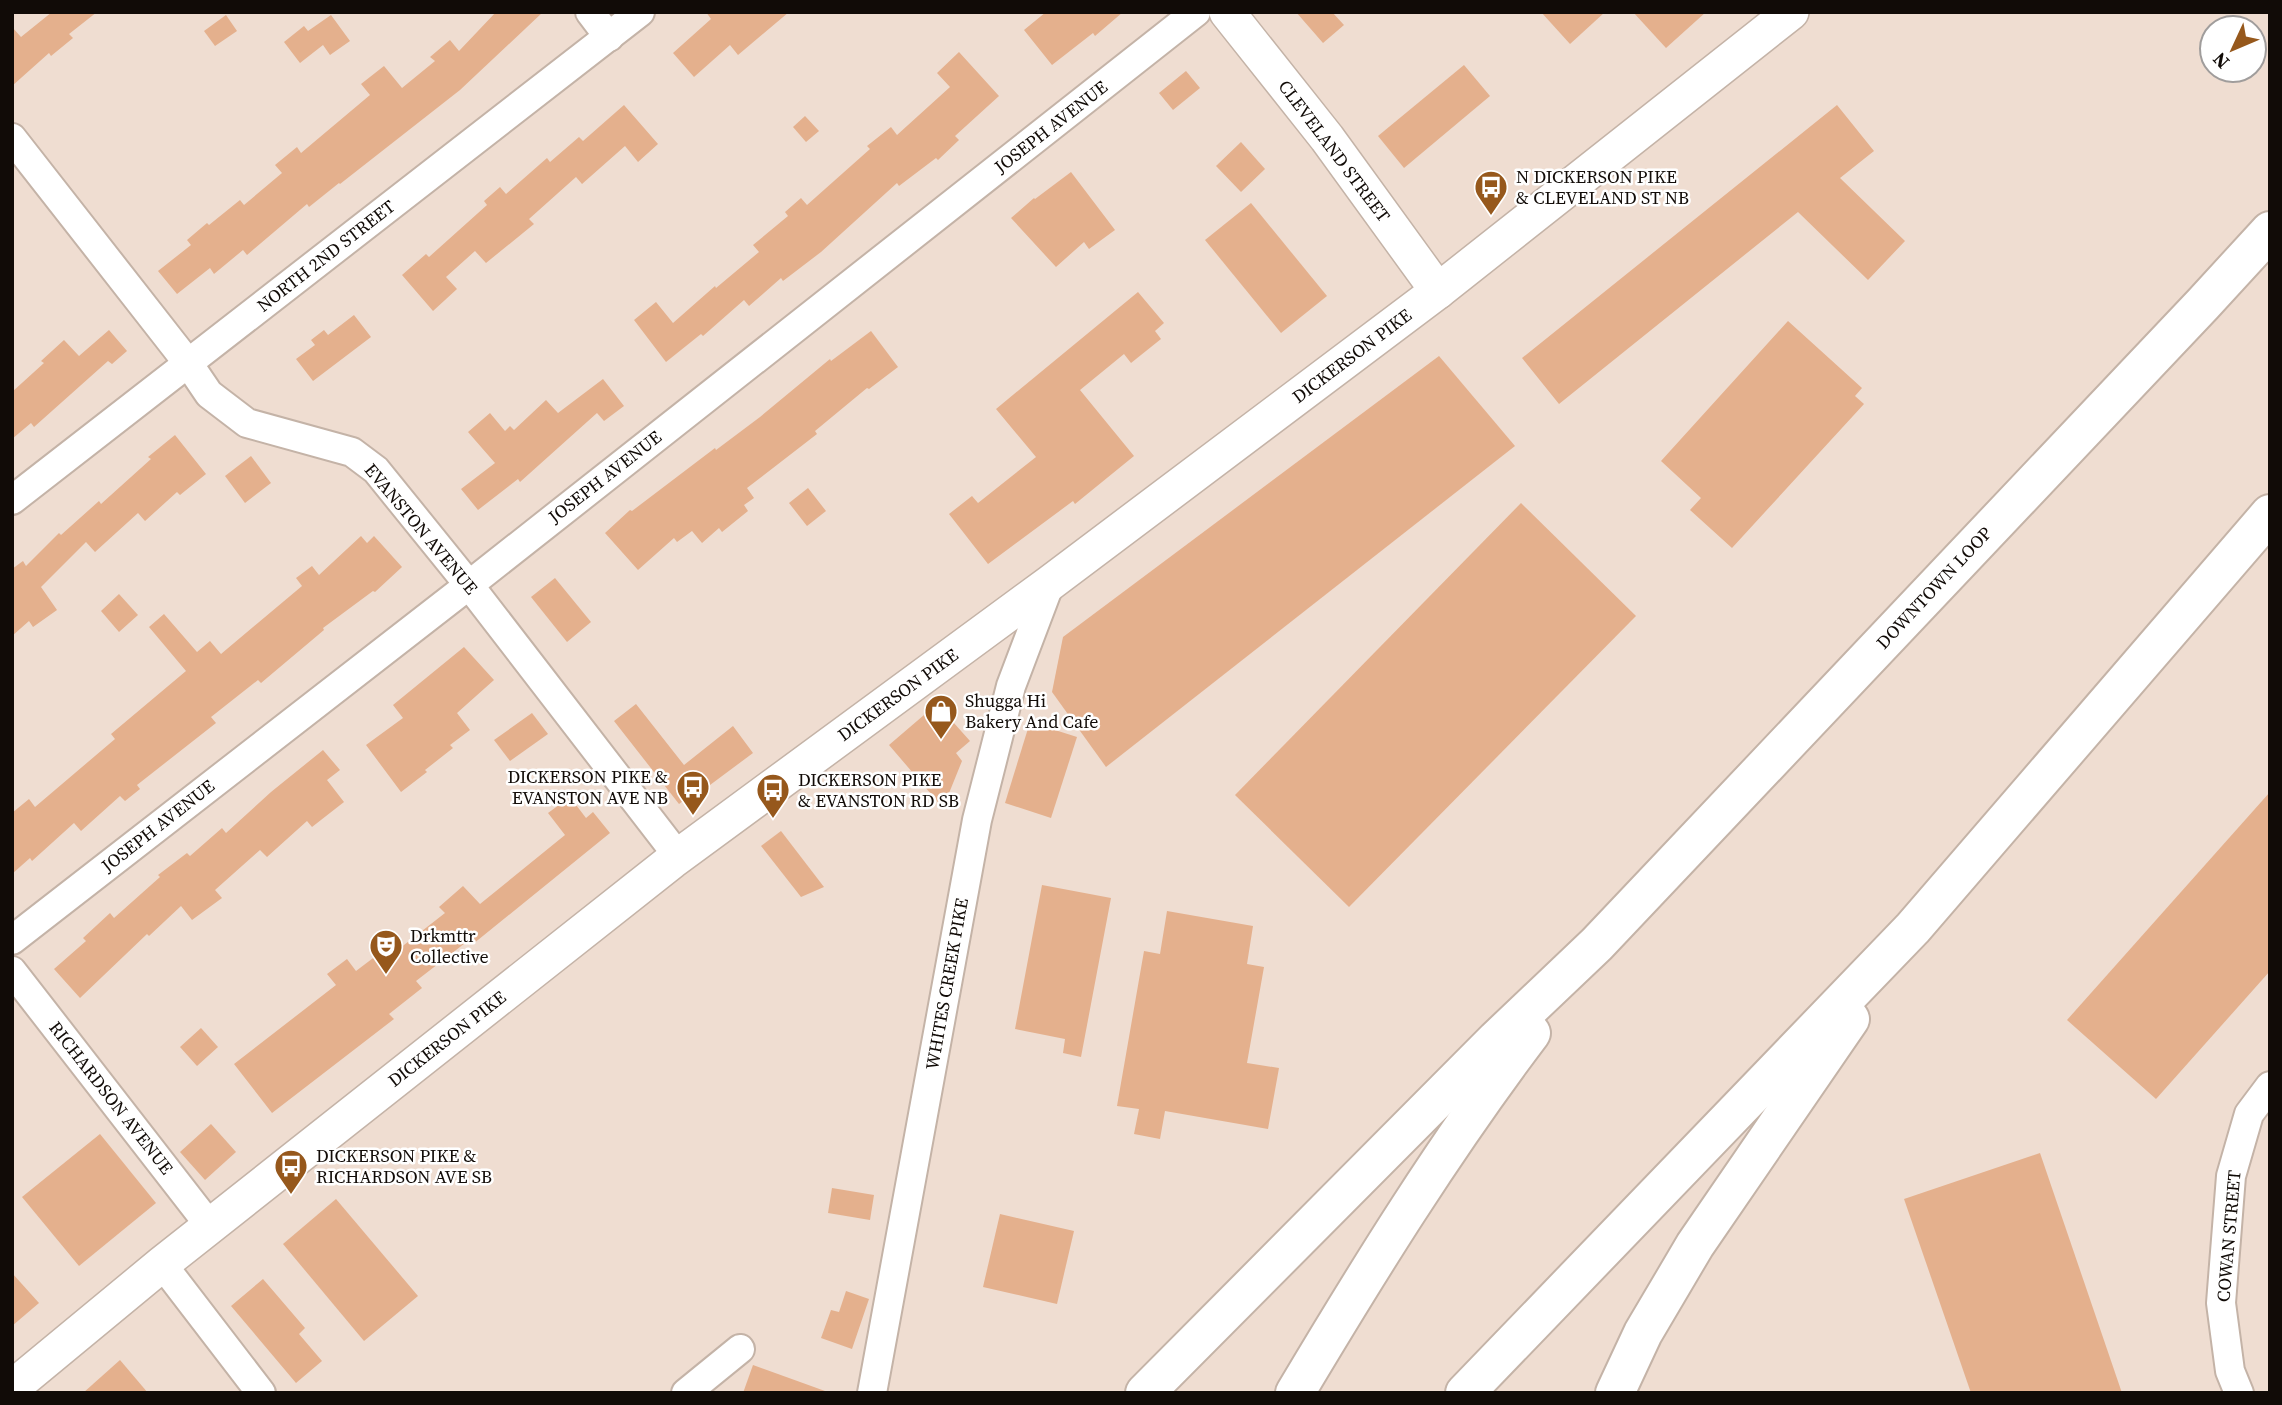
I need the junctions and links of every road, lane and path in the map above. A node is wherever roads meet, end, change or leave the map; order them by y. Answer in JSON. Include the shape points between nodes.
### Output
{"nodes":[{"id":1,"x":590,"y":12,"type":"edge"},
{"id":2,"x":640,"y":12,"type":"edge"},
{"id":3,"x":1196,"y":12,"type":"edge"},
{"id":4,"x":1227,"y":12,"type":"edge"},
{"id":5,"x":1791,"y":12,"type":"edge"},
{"id":6,"x":609,"y":37,"type":"junction"},
{"id":7,"x":12,"y":138,"type":"edge"},
{"id":8,"x":2270,"y":231,"type":"edge"},
{"id":9,"x":1437,"y":291,"type":"junction"},
{"id":10,"x":188,"y":363,"type":"junction"},
{"id":11,"x":12,"y":500,"type":"edge"},
{"id":12,"x":2270,"y":514,"type":"edge"},
{"id":13,"x":1050,"y":583,"type":"junction"},
{"id":14,"x":469,"y":584,"type":"junction"},
{"id":15,"x":678,"y":856,"type":"junction"},
{"id":16,"x":1913,"y":928,"type":"junction"},
{"id":17,"x":12,"y":940,"type":"edge"},
{"id":18,"x":1597,"y":944,"type":"junction"},
{"id":19,"x":12,"y":971,"type":"edge"},
{"id":20,"x":2270,"y":1086,"type":"edge"},
{"id":21,"x":210,"y":1226,"type":"junction"},
{"id":22,"x":162,"y":1264,"type":"junction"},
{"id":23,"x":740,"y":1349,"type":"dead end"},
{"id":24,"x":12,"y":1388,"type":"edge"},
{"id":25,"x":261,"y":1393,"type":"edge"},
{"id":26,"x":686,"y":1393,"type":"edge"},
{"id":27,"x":872,"y":1393,"type":"edge"},
{"id":28,"x":1145,"y":1393,"type":"edge"},
{"id":29,"x":1295,"y":1393,"type":"edge"},
{"id":30,"x":1465,"y":1393,"type":"edge"},
{"id":31,"x":1615,"y":1393,"type":"edge"},
{"id":32,"x":2239,"y":1393,"type":"edge"}],
"edges":[{"from":1,"to":6,"type":"street"},
{"from":2,"to":6,"type":"street","name":"NORTH 2ND STREET"},
{"from":3,"to":14,"type":"street","name":"JOSEPH AVENUE"},
{"from":4,"to":9,"type":"main road","name":"CLEVELAND STREET","via":[[1327,138]]},
{"from":5,"to":9,"type":"main road","name":"DICKERSON PIKE"},
{"from":6,"to":10,"type":"street","name":"NORTH 2ND STREET"},
{"from":7,"to":10,"type":"street","name":"EVANSTON AVENUE"},
{"from":8,"to":18,"type":"highway","name":"DOWNTOWN LOOP"},
{"from":9,"to":13,"type":"main road","name":"DICKERSON PIKE"},
{"from":10,"to":11,"type":"street","name":"NORTH 2ND STREET"},
{"from":10,"to":14,"type":"street","name":"EVANSTON AVENUE","via":[[209,394],[247,423],[352,452],[376,470]]},
{"from":12,"to":16,"type":"highway"},
{"from":13,"to":15,"type":"main road","name":"DICKERSON PIKE"},
{"from":13,"to":27,"type":"street","name":"WHITES CREEK PIKE","via":[[1011,687],[977,820]]},
{"from":14,"to":15,"type":"street","name":"EVANSTON AVENUE"},
{"from":14,"to":17,"type":"street","name":"JOSEPH AVENUE"},
{"from":15,"to":21,"type":"main road","name":"DICKERSON PIKE"},
{"from":16,"to":30,"type":"highway"},
{"from":16,"to":31,"type":"highway","via":[[1695,1245],[1643,1333]]},
{"from":18,"to":28,"type":"highway"},
{"from":18,"to":29,"type":"highway","via":[[1485,1094],[1387,1240]]},
{"from":19,"to":21,"type":"street","name":"RICHARDSON AVENUE"},
{"from":20,"to":32,"type":"street","name":"COWAN STREET","via":[[2249,1114],[2231,1176],[2221,1303],[2230,1371]]},
{"from":21,"to":22,"type":"main road","name":"DICKERSON PIKE"},
{"from":22,"to":24,"type":"main road","name":"DICKERSON PIKE"},
{"from":22,"to":25,"type":"street"},
{"from":23,"to":26,"type":"street"}]}
